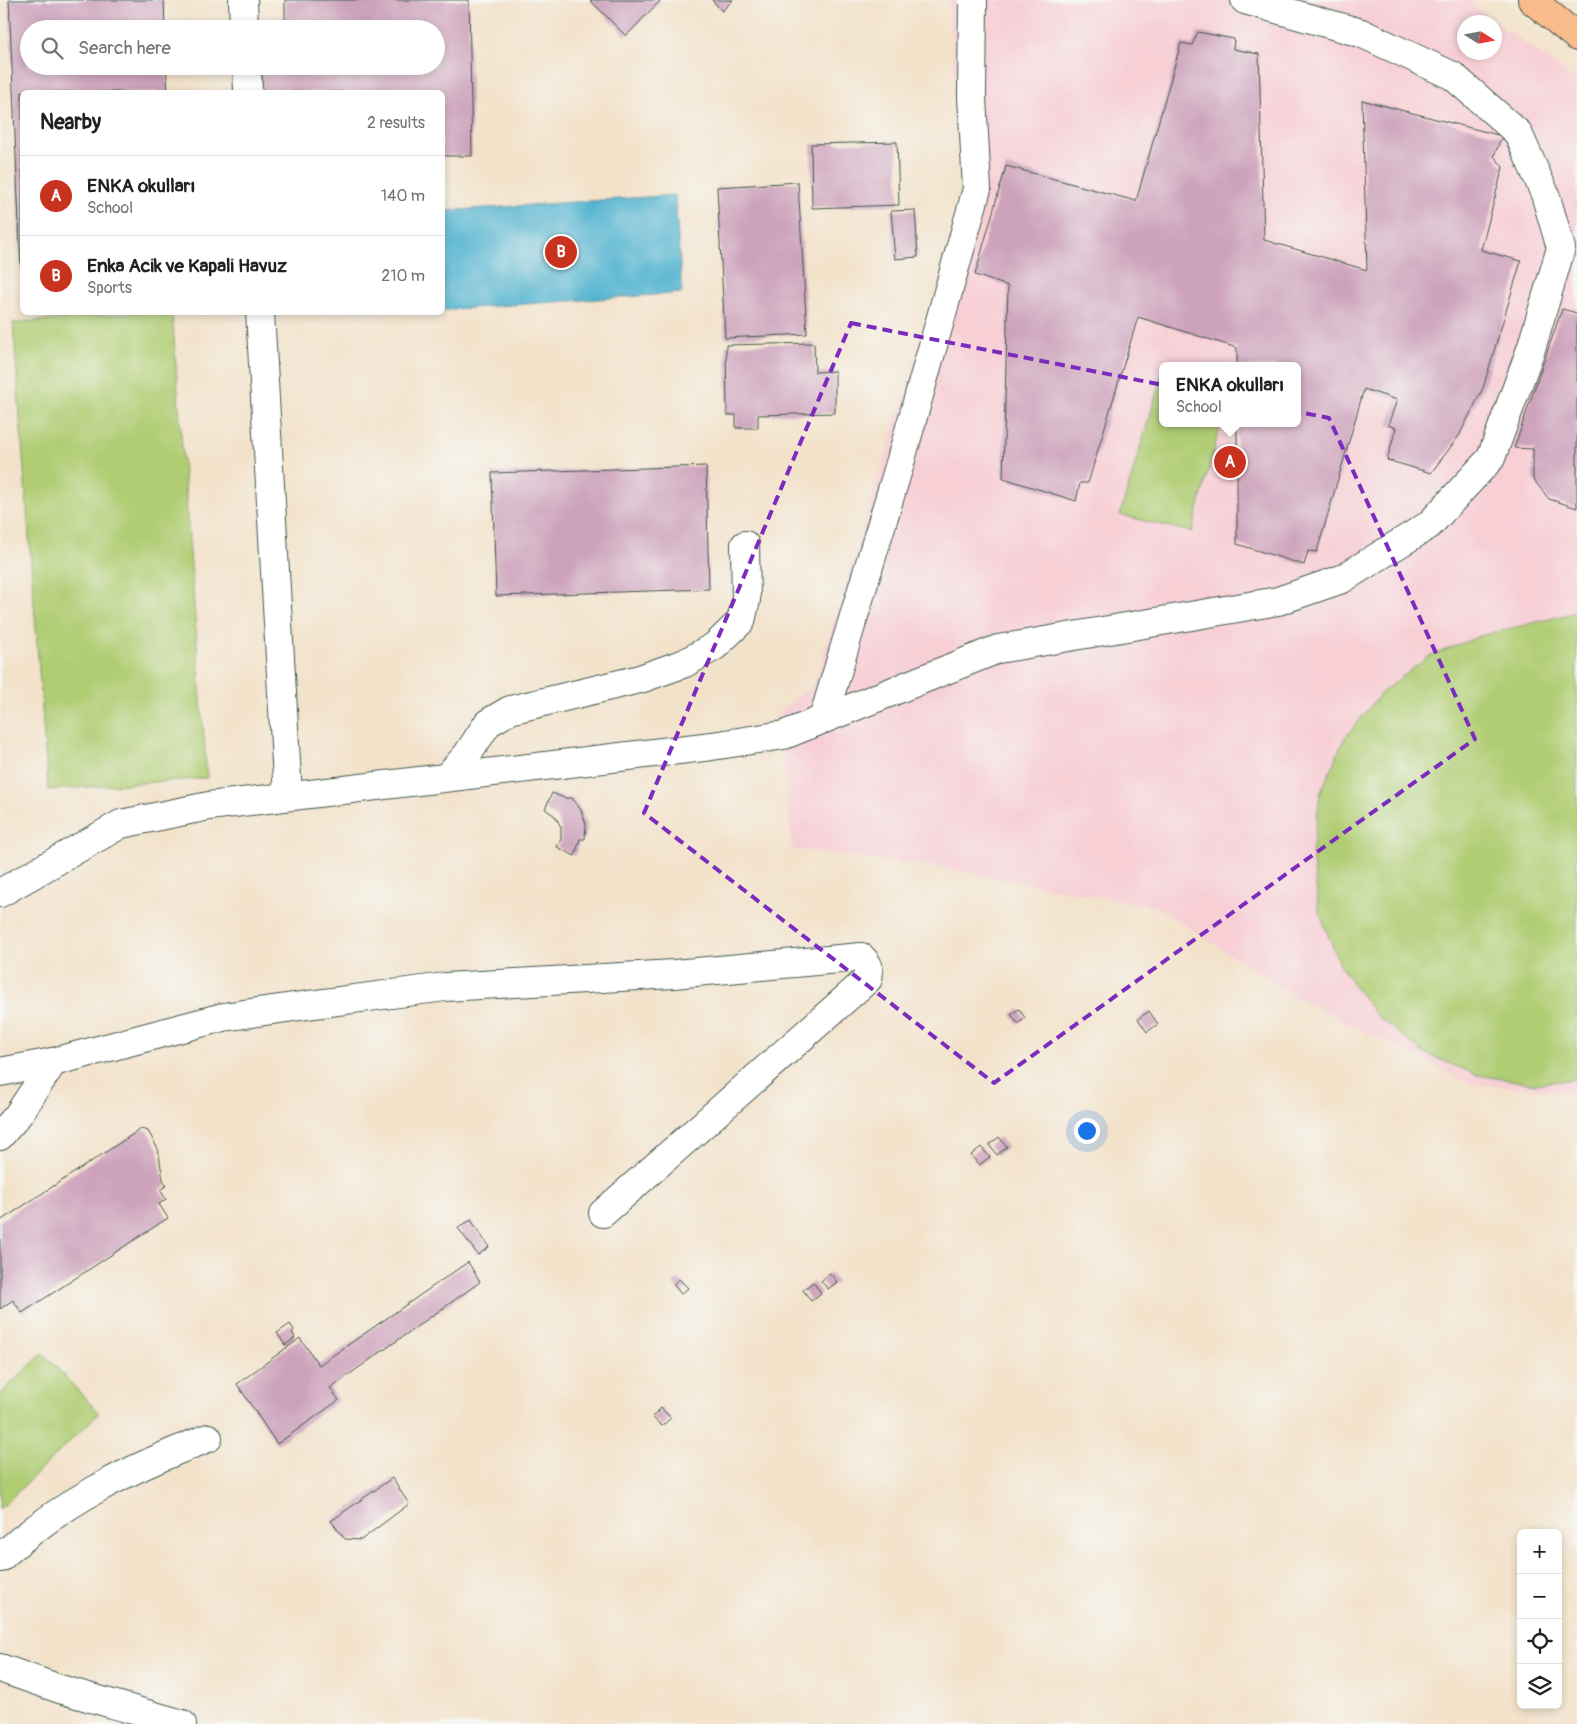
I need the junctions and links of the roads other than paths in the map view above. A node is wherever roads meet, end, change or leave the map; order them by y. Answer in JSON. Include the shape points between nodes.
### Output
{"nodes":[{"id":1,"x":243,"y":0,"type":"edge"},
{"id":2,"x":973,"y":0,"type":"edge"},
{"id":3,"x":1244,"y":0,"type":"edge"},
{"id":4,"x":1532,"y":0,"type":"edge"},
{"id":5,"x":244,"y":20,"type":"edge"},
{"id":6,"x":1577,"y":37,"type":"edge"},
{"id":7,"x":247,"y":75,"type":"edge"},
{"id":8,"x":248,"y":90,"type":"edge"},
{"id":9,"x":1569,"y":252,"type":"edge"},
{"id":10,"x":260,"y":315,"type":"edge"},
{"id":11,"x":744,"y":545,"type":"dead end"},
{"id":12,"x":824,"y":719,"type":"junction"},
{"id":13,"x":447,"y":778,"type":"junction"},
{"id":14,"x":288,"y":796,"type":"junction"},
{"id":15,"x":0,"y":894,"type":"edge"},
{"id":16,"x":53,"y":1062,"type":"junction"},
{"id":17,"x":0,"y":1072,"type":"edge"},
{"id":18,"x":0,"y":1136,"type":"edge"},
{"id":19,"x":603,"y":1213,"type":"dead end"},
{"id":20,"x":208,"y":1438,"type":"dead end"},
{"id":21,"x":0,"y":1558,"type":"edge"},
{"id":22,"x":0,"y":1668,"type":"edge"},
{"id":23,"x":182,"y":1724,"type":"edge"}],
"edges":[{"from":1,"to":5,"type":"street"},
{"from":2,"to":12,"type":"street","via":[[972,97],[977,189]]},
{"from":3,"to":9,"type":"street","via":[[1361,33],[1453,76],[1518,133]]},
{"from":4,"to":6,"type":"main road"},
{"from":7,"to":8,"type":"street"},
{"from":9,"to":12,"type":"street","via":[[1491,458],[1429,525],[1342,579],[1278,601],[998,649]]},
{"from":10,"to":14,"type":"street"},
{"from":11,"to":13,"type":"street","via":[[746,600],[740,621],[715,646],[686,663],[640,679],[510,710],[488,723]]},
{"from":12,"to":13,"type":"street","via":[[784,735]]},
{"from":13,"to":14,"type":"street"},
{"from":14,"to":15,"type":"street","via":[[209,806],[121,824]]},
{"from":16,"to":17,"type":"street"},
{"from":16,"to":18,"type":"street"},
{"from":16,"to":19,"type":"street","via":[[223,1017],[445,987],[674,974],[861,957],[867,962],[870,970],[868,979]]},
{"from":20,"to":21,"type":"street","via":[[160,1456],[74,1501]]},
{"from":22,"to":23,"type":"street"}]}
